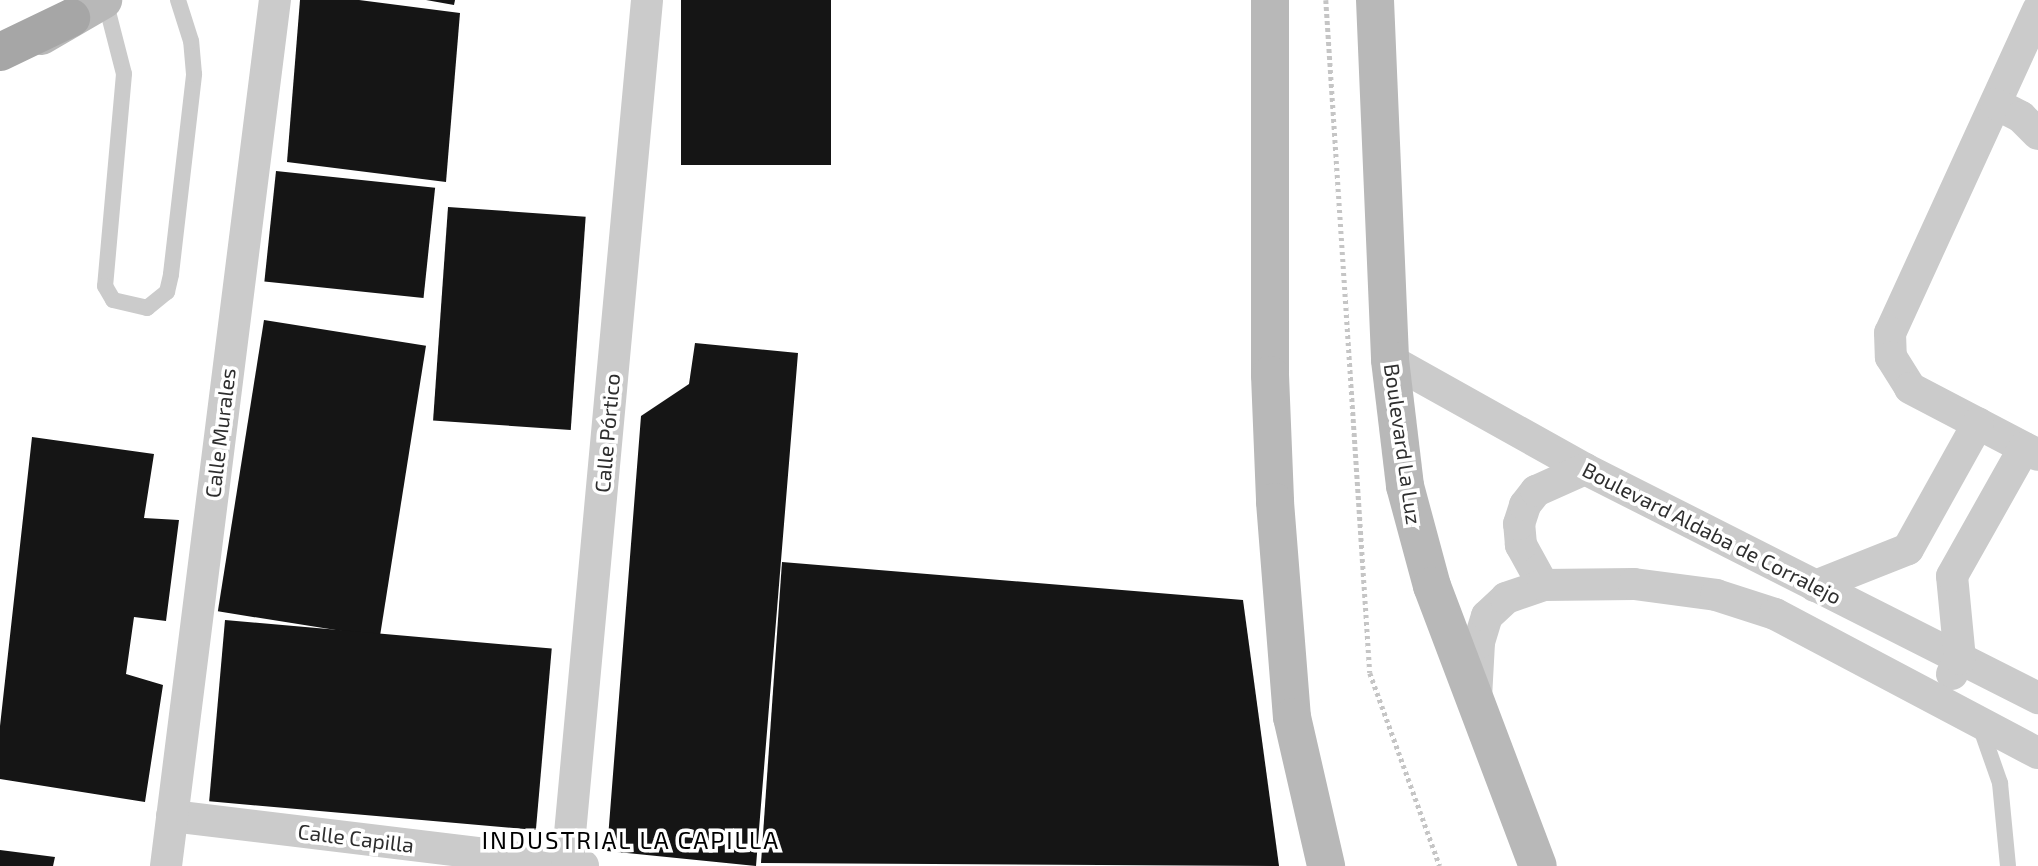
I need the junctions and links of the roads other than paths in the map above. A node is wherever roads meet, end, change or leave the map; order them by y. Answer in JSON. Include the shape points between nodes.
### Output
{"nodes":[{"id":1,"x":178,"y":0,"type":"edge"},
{"id":2,"x":275,"y":0,"type":"edge"},
{"id":3,"x":648,"y":0,"type":"edge"},
{"id":4,"x":1270,"y":0,"type":"edge"},
{"id":5,"x":1375,"y":0,"type":"edge"},
{"id":6,"x":93,"y":6,"type":"edge"},
{"id":7,"x":2038,"y":10,"type":"edge"},
{"id":8,"x":0,"y":52,"type":"edge"},
{"id":9,"x":0,"y":60,"type":"edge"},
{"id":10,"x":1996,"y":104,"type":"junction"},
{"id":11,"x":2038,"y":134,"type":"edge"},
{"id":12,"x":1390,"y":360,"type":"junction"},
{"id":13,"x":1978,"y":423,"type":"junction"},
{"id":14,"x":2031,"y":452,"type":"edge"},
{"id":15,"x":1585,"y":470,"type":"junction"},
{"id":16,"x":1908,"y":549,"type":"junction"},
{"id":17,"x":1952,"y":576,"type":"junction"},
{"id":18,"x":1544,"y":585,"type":"junction"},
{"id":19,"x":1815,"y":586,"type":"junction"},
{"id":20,"x":1960,"y":659,"type":"junction"},
{"id":21,"x":2038,"y":698,"type":"edge"},
{"id":22,"x":1937,"y":699,"type":"junction"},
{"id":23,"x":1476,"y":703,"type":"junction"},
{"id":24,"x":1978,"y":721,"type":"junction"},
{"id":25,"x":2038,"y":753,"type":"edge"},
{"id":26,"x":172,"y":816,"type":"junction"},
{"id":27,"x":572,"y":865,"type":"edge"},
{"id":28,"x":166,"y":866,"type":"edge"},
{"id":29,"x":1326,"y":866,"type":"edge"},
{"id":30,"x":1538,"y":866,"type":"edge"},
{"id":31,"x":2008,"y":866,"type":"edge"}],
"edges":[{"from":1,"to":6,"type":"lane","via":[[191,41],[194,74],[172,274],[167,292],[148,308],[113,300],[105,286],[124,74]]},
{"from":2,"to":26,"type":"street","name":"Calle Murales"},
{"from":3,"to":27,"type":"street","name":"Calle Pórtico"},
{"from":4,"to":29,"type":"main road","via":[[1270,375],[1275,502],[1292,717]]},
{"from":5,"to":12,"type":"main road","name":"Boulevard La Luz"},
{"from":6,"to":8,"type":"main road"},
{"from":6,"to":9,"type":"main road"},
{"from":7,"to":10,"type":"street"},
{"from":10,"to":11,"type":"street","via":[[2021,117]]},
{"from":10,"to":13,"type":"street","via":[[1890,333],[1891,357],[1910,388]]},
{"from":12,"to":15,"type":"street","name":"Boulevard Aldaba de Corralejo"},
{"from":12,"to":23,"type":"main road","name":"Boulevard La Luz","via":[[1403,474],[1419,544]]},
{"from":13,"to":14,"type":"street"},
{"from":13,"to":16,"type":"street"},
{"from":14,"to":17,"type":"street"},
{"from":15,"to":18,"type":"street","via":[[1536,491],[1525,505],[1519,524],[1521,545]]},
{"from":15,"to":19,"type":"street","name":"Boulevard Aldaba de Corralejo"},
{"from":16,"to":17,"type":"street"},
{"from":16,"to":19,"type":"street"},
{"from":17,"to":20,"type":"street"},
{"from":18,"to":22,"type":"street","name":"Boulevard Aldaba de Corralejo","via":[[1634,584],[1716,594],[1775,614]]},
{"from":18,"to":23,"type":"street","name":"Boulevard Aldaba de Corralejo","via":[[1506,598],[1487,616],[1479,642]]},
{"from":19,"to":20,"type":"street","name":"Boulevard Aldaba de Corralejo"},
{"from":20,"to":21,"type":"street","name":"Boulevard Aldaba de Corralejo"},
{"from":20,"to":22,"type":"street"},
{"from":22,"to":24,"type":"street","name":"Boulevard Aldaba de Corralejo"},
{"from":23,"to":30,"type":"main road","name":"Boulevard La Luz"},
{"from":24,"to":25,"type":"street","name":"Boulevard Aldaba de Corralejo"},
{"from":24,"to":31,"type":"lane","via":[[2000,783]]},
{"from":26,"to":27,"type":"street","name":"Calle Capilla"},
{"from":26,"to":28,"type":"street","name":"Calle Murales"}]}
